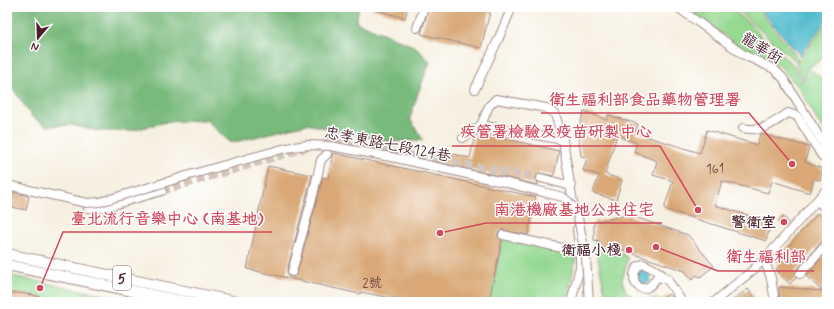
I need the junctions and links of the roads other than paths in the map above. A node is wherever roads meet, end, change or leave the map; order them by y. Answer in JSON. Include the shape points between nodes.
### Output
{"nodes":[{"id":1,"x":424,"y":7,"type":"edge"},
{"id":2,"x":512,"y":7,"type":"edge"},
{"id":3,"x":677,"y":7,"type":"edge"},
{"id":4,"x":417,"y":28,"type":"dead end"},
{"id":5,"x":475,"y":89,"type":"dead end"},
{"id":6,"x":481,"y":125,"type":"junction"},
{"id":7,"x":743,"y":128,"type":"dead end"},
{"id":8,"x":463,"y":138,"type":"dead end"},
{"id":9,"x":563,"y":140,"type":"junction"},
{"id":10,"x":827,"y":149,"type":"edge"},
{"id":11,"x":327,"y":154,"type":"dead end"},
{"id":12,"x":827,"y":159,"type":"edge"},
{"id":13,"x":541,"y":178,"type":"tunnel mouth"},
{"id":14,"x":7,"y":185,"type":"edge"},
{"id":15,"x":571,"y":186,"type":"junction"},
{"id":16,"x":827,"y":189,"type":"edge"},
{"id":17,"x":162,"y":191,"type":"tunnel mouth"},
{"id":18,"x":817,"y":201,"type":"junction"},
{"id":19,"x":82,"y":202,"type":"junction"},
{"id":20,"x":827,"y":209,"type":"edge"},
{"id":21,"x":503,"y":235,"type":"dead end"},
{"id":22,"x":827,"y":244,"type":"edge"},
{"id":23,"x":580,"y":252,"type":"junction"},
{"id":24,"x":7,"y":254,"type":"edge"},
{"id":25,"x":764,"y":259,"type":"junction"},
{"id":26,"x":7,"y":265,"type":"edge"},
{"id":27,"x":292,"y":272,"type":"dead end"},
{"id":28,"x":800,"y":274,"type":"dead end"},
{"id":29,"x":668,"y":279,"type":"dead end"},
{"id":30,"x":186,"y":302,"type":"edge"},
{"id":31,"x":237,"y":302,"type":"edge"},
{"id":32,"x":571,"y":302,"type":"edge"},
{"id":33,"x":589,"y":302,"type":"edge"},
{"id":34,"x":682,"y":302,"type":"edge"},
{"id":35,"x":714,"y":302,"type":"edge"},
{"id":36,"x":775,"y":302,"type":"edge"}],
"edges":[{"from":1,"to":4,"type":"street"},
{"from":2,"to":5,"type":"street"},
{"from":3,"to":10,"type":"street","name":"龍華街","via":[[744,55],[774,69],[783,78]]},
{"from":6,"to":8,"type":"street"},
{"from":6,"to":9,"type":"street"},
{"from":6,"to":9,"type":"street","via":[[489,106],[496,99],[503,100],[546,108],[554,114]]},
{"from":7,"to":12,"type":"street","via":[[752,131],[771,126],[788,113],[796,116],[822,156]]},
{"from":9,"to":15,"type":"street"},
{"from":11,"to":27,"type":"street","via":[[321,160]]},
{"from":13,"to":15,"type":"street"},
{"from":14,"to":19,"type":"street"},
{"from":15,"to":23,"type":"street"},
{"from":16,"to":18,"type":"street"},
{"from":17,"to":19,"type":"street","via":[[102,208],[88,208]]},
{"from":18,"to":20,"type":"street"},
{"from":18,"to":25,"type":"street"},
{"from":19,"to":33,"type":"street","name":"忠孝東路七段124巷","bridge":true,"via":[[100,202],[286,148],[330,146],[396,158],[563,197],[577,213],[586,258]]},
{"from":21,"to":23,"type":"street"},
{"from":22,"to":28,"type":"street"},
{"from":23,"to":32,"type":"street","via":[[580,267]]},
{"from":24,"to":31,"type":"main road","number":"5"},
{"from":25,"to":35,"type":"street"},
{"from":25,"to":36,"type":"street","via":[[771,278]]},
{"from":26,"to":30,"type":"main road","number":"5"},
{"from":29,"to":34,"type":"street"}]}
